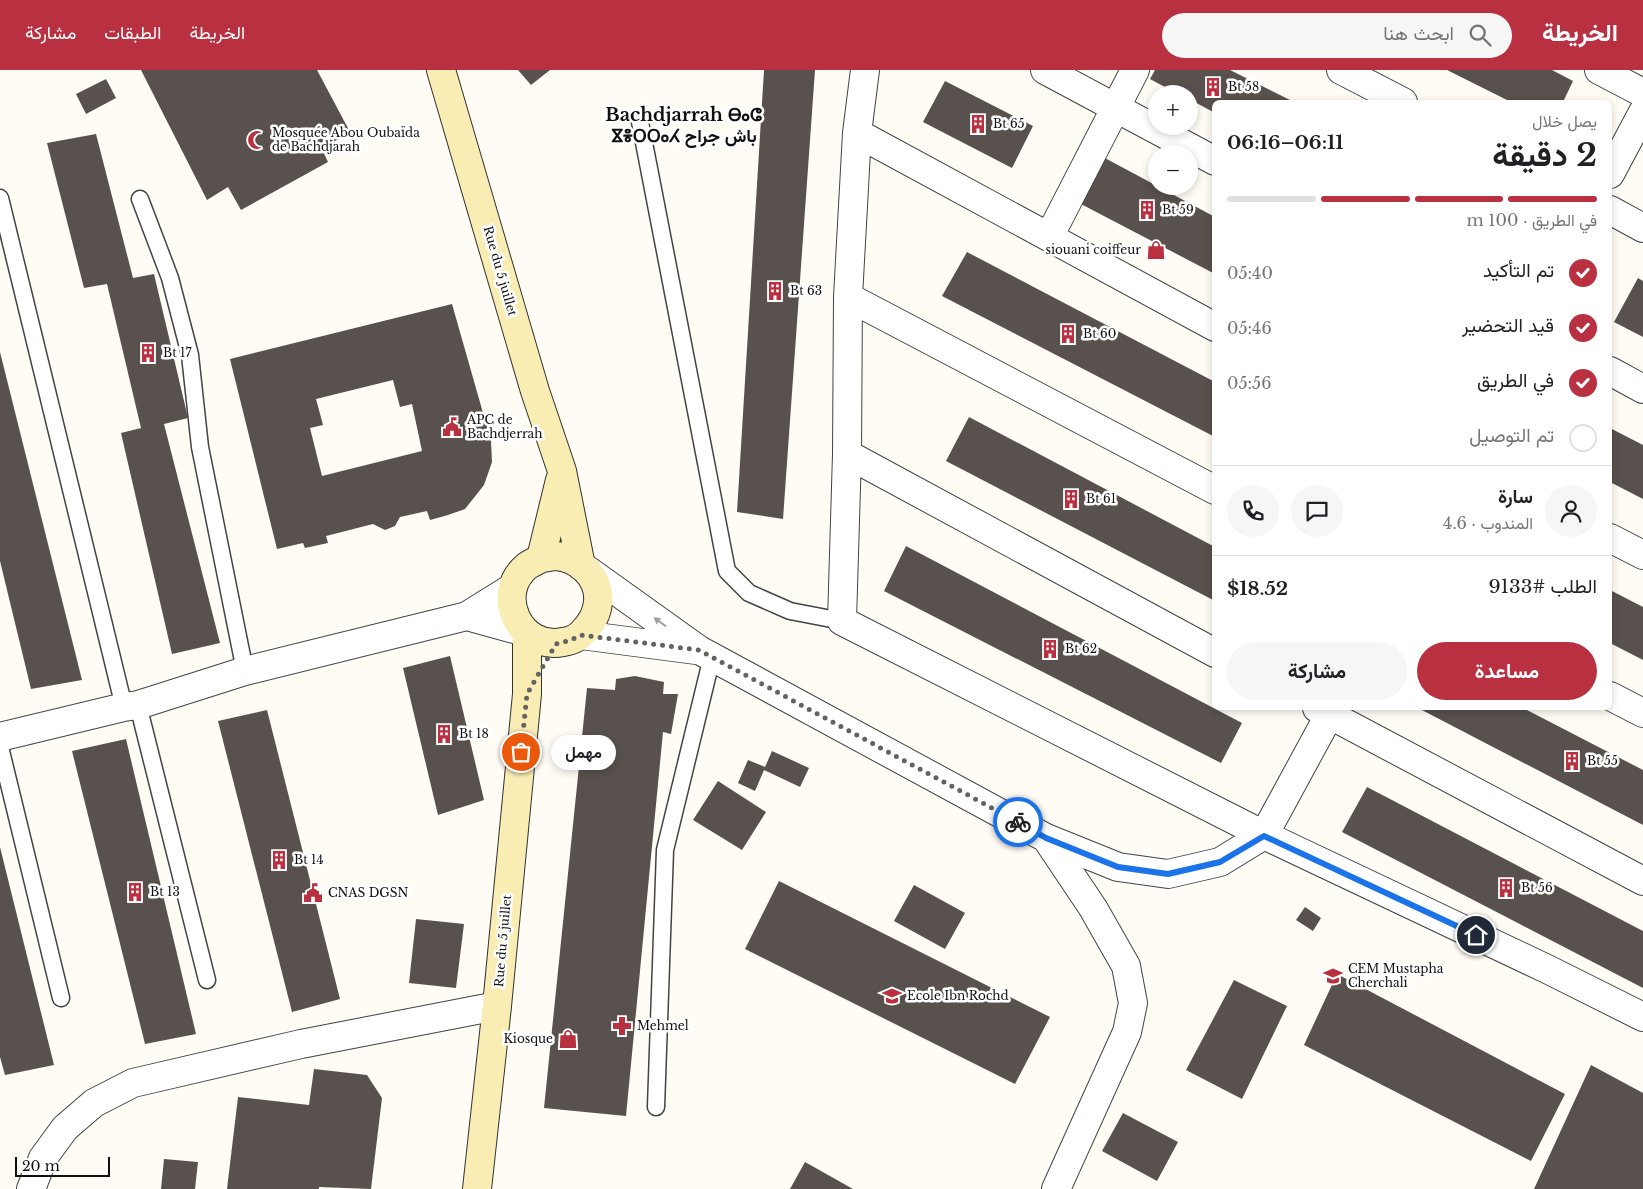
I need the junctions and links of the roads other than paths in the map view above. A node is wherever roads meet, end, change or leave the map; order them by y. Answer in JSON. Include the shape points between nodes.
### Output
{"nodes":[{"id":1,"x":441,"y":70,"type":"edge"},
{"id":2,"x":865,"y":70,"type":"edge"},
{"id":3,"x":1045,"y":70,"type":"edge"},
{"id":4,"x":1135,"y":70,"type":"edge"},
{"id":5,"x":1341,"y":70,"type":"edge"},
{"id":6,"x":1599,"y":70,"type":"edge"},
{"id":7,"x":1643,"y":93,"type":"edge"},
{"id":8,"x":1399,"y":100,"type":"edge"},
{"id":9,"x":1115,"y":108,"type":"junction"},
{"id":10,"x":1643,"y":112,"type":"edge"},
{"id":11,"x":640,"y":122,"type":"dead end"},
{"id":12,"x":857,"y":133,"type":"junction"},
{"id":13,"x":1212,"y":159,"type":"edge"},
{"id":14,"x":1612,"y":170,"type":"edge"},
{"id":15,"x":0,"y":198,"type":"edge"},
{"id":16,"x":140,"y":199,"type":"dead end"},
{"id":17,"x":1612,"y":211,"type":"edge"},
{"id":18,"x":1643,"y":228,"type":"edge"},
{"id":19,"x":1049,"y":237,"type":"junction"},
{"id":20,"x":848,"y":296,"type":"junction"},
{"id":21,"x":1212,"y":325,"type":"edge"},
{"id":22,"x":1612,"y":372,"type":"edge"},
{"id":23,"x":1643,"y":389,"type":"edge"},
{"id":24,"x":847,"y":454,"type":"junction"},
{"id":25,"x":562,"y":471,"type":"junction"},
{"id":26,"x":1212,"y":488,"type":"edge"},
{"id":27,"x":1612,"y":539,"type":"edge"},
{"id":28,"x":1643,"y":555,"type":"edge"},
{"id":29,"x":541,"y":558,"type":"junction"},
{"id":30,"x":582,"y":566,"type":"junction"},
{"id":31,"x":512,"y":588,"type":"junction"},
{"id":32,"x":467,"y":616,"type":"junction"},
{"id":33,"x":842,"y":622,"type":"junction"},
{"id":34,"x":526,"y":632,"type":"junction"},
{"id":35,"x":569,"y":639,"type":"junction"},
{"id":36,"x":1212,"y":650,"type":"edge"},
{"id":37,"x":705,"y":654,"type":"junction"},
{"id":38,"x":245,"y":671,"type":"junction"},
{"id":39,"x":527,"y":694,"type":"junction"},
{"id":40,"x":1612,"y":697,"type":"edge"},
{"id":41,"x":131,"y":706,"type":"junction"},
{"id":42,"x":1327,"y":710,"type":"edge"},
{"id":43,"x":1643,"y":713,"type":"edge"},
{"id":44,"x":0,"y":737,"type":"edge"},
{"id":45,"x":0,"y":747,"type":"edge"},
{"id":46,"x":1264,"y":836,"type":"junction"},
{"id":47,"x":1046,"y":838,"type":"junction"},
{"id":48,"x":1643,"y":881,"type":"edge"},
{"id":49,"x":207,"y":980,"type":"dead end"},
{"id":50,"x":61,"y":998,"type":"dead end"},
{"id":51,"x":497,"y":1006,"type":"junction"},
{"id":52,"x":1643,"y":1017,"type":"edge"},
{"id":53,"x":656,"y":1107,"type":"dead end"},
{"id":54,"x":31,"y":1189,"type":"edge"},
{"id":55,"x":477,"y":1189,"type":"edge"},
{"id":56,"x":1056,"y":1189,"type":"edge"}],
"edges":[{"from":1,"to":25,"type":"street","name":"Rue du 5 juillet"},
{"from":2,"to":12,"type":"street"},
{"from":3,"to":9,"type":"street"},
{"from":4,"to":9,"type":"street"},
{"from":5,"to":8,"type":"street"},
{"from":6,"to":7,"type":"street"},
{"from":9,"to":13,"type":"street"},
{"from":9,"to":19,"type":"street"},
{"from":10,"to":14,"type":"street"},
{"from":11,"to":33,"type":"lane","via":[[727,571],[749,593],[790,611]]},
{"from":12,"to":19,"type":"street"},
{"from":12,"to":20,"type":"street"},
{"from":15,"to":41,"type":"lane"},
{"from":16,"to":38,"type":"lane","via":[[170,278],[190,355],[200,447]]},
{"from":17,"to":18,"type":"street"},
{"from":19,"to":21,"type":"street"},
{"from":20,"to":24,"type":"street"},
{"from":20,"to":26,"type":"street"},
{"from":22,"to":23,"type":"street"},
{"from":24,"to":33,"type":"street"},
{"from":24,"to":36,"type":"street"},
{"from":25,"to":29,"type":"street"},
{"from":25,"to":30,"type":"street","name":"Rue du 5 juillet"},
{"from":27,"to":28,"type":"street"},
{"from":29,"to":30,"type":"street","via":[[556,556]]},
{"from":29,"to":31,"type":"street","via":[[527,566]]},
{"from":30,"to":35,"type":"street","via":[[597,587],[597,610],[591,624]]},
{"from":37,"to":30,"type":"street","one_way":true},
{"from":31,"to":32,"type":"street"},
{"from":31,"to":34,"type":"street","via":[[511,604]]},
{"from":32,"to":34,"type":"street"},
{"from":32,"to":38,"type":"street"},
{"from":33,"to":46,"type":"street"},
{"from":34,"to":35,"type":"street","via":[[538,640]]},
{"from":34,"to":39,"type":"street","name":"Rue du 5 juillet"},
{"from":35,"to":37,"type":"street"},
{"from":35,"to":39,"type":"street"},
{"from":37,"to":47,"type":"street"},
{"from":37,"to":53,"type":"lane","via":[[665,850]]},
{"from":38,"to":41,"type":"street"},
{"from":39,"to":51,"type":"street","name":"Rue du 5 juillet"},
{"from":40,"to":43,"type":"street"},
{"from":41,"to":44,"type":"street"},
{"from":41,"to":49,"type":"lane"},
{"from":42,"to":46,"type":"street"},
{"from":42,"to":48,"type":"street"},
{"from":45,"to":50,"type":"lane"},
{"from":46,"to":47,"type":"street","via":[[1220,862],[1168,874],[1118,867]]},
{"from":46,"to":52,"type":"street","via":[[1547,968]]},
{"from":47,"to":56,"type":"street","via":[[1093,908],[1126,966],[1133,1003],[1127,1032]]},
{"from":51,"to":54,"type":"street","via":[[301,1044],[133,1083],[94,1103],[65,1128],[43,1158]]},
{"from":51,"to":55,"type":"street","name":"Rue du 5 juillet"}]}
